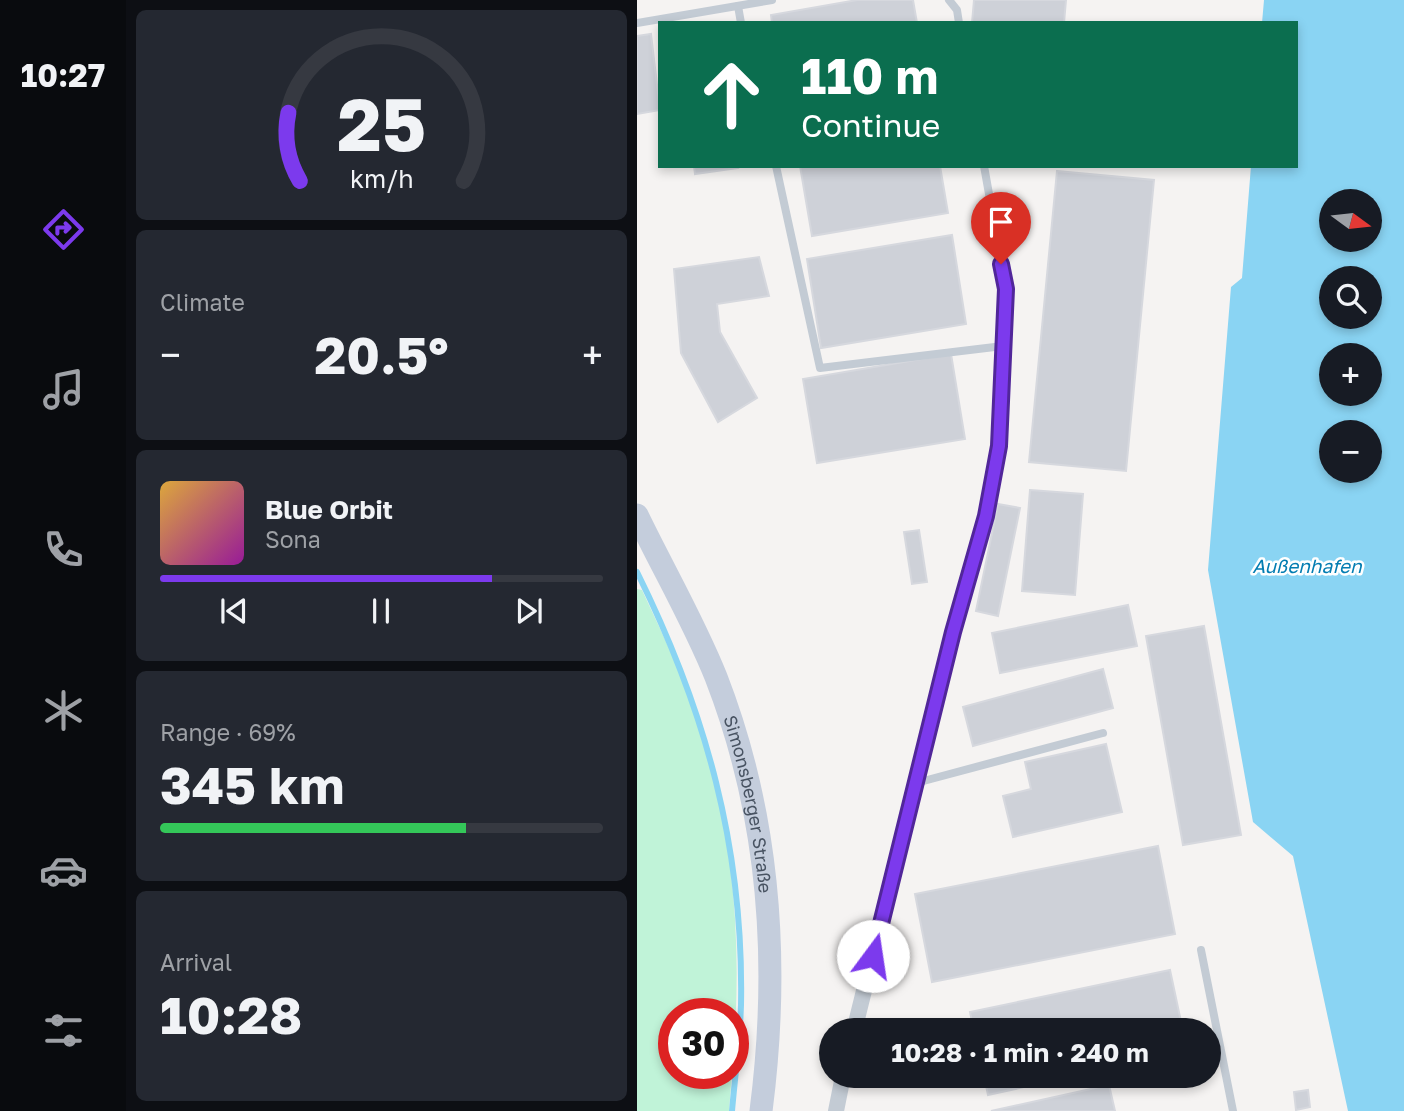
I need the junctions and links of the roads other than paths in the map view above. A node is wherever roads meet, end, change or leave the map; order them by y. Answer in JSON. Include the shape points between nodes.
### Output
{"nodes":[{"id":1,"x":772,"y":0,"type":"edge"},
{"id":2,"x":949,"y":0,"type":"edge"},
{"id":3,"x":738,"y":6,"type":"junction"},
{"id":4,"x":741,"y":21,"type":"edge"},
{"id":5,"x":959,"y":21,"type":"edge"},
{"id":6,"x":637,"y":23,"type":"edge"},
{"id":7,"x":776,"y":168,"type":"edge"},
{"id":8,"x":984,"y":168,"type":"edge"},
{"id":9,"x":1003,"y":346,"type":"junction"},
{"id":10,"x":637,"y":515,"type":"edge"},
{"id":11,"x":953,"y":632,"type":"joint"},
{"id":12,"x":1103,"y":733,"type":"dead end"},
{"id":13,"x":916,"y":783,"type":"junction"},
{"id":14,"x":1201,"y":950,"type":"dead end"},
{"id":15,"x":857,"y":1018,"type":"edge"},
{"id":16,"x":840,"y":1088,"type":"edge"},
{"id":17,"x":761,"y":1111,"type":"edge"},
{"id":18,"x":835,"y":1111,"type":"edge"},
{"id":19,"x":1233,"y":1111,"type":"edge"}],
"edges":[{"from":1,"to":3,"type":"lane"},
{"from":2,"to":5,"type":"lane"},
{"from":3,"to":4,"type":"lane"},
{"from":3,"to":6,"type":"lane"},
{"from":7,"to":9,"type":"lane","via":[[820,368]]},
{"from":8,"to":9,"type":"lane","via":[[1006,289]]},
{"from":9,"to":11,"type":"lane","via":[[999,446],[986,516]]},
{"from":10,"to":17,"type":"main road","name":"Simonsberger Straße","via":[[715,675],[750,784],[765,863],[772,968]]},
{"from":11,"to":13,"type":"street"},
{"from":12,"to":13,"type":"lane"},
{"from":13,"to":15,"type":"street"},
{"from":14,"to":19,"type":"lane"},
{"from":16,"to":18,"type":"street"}]}
